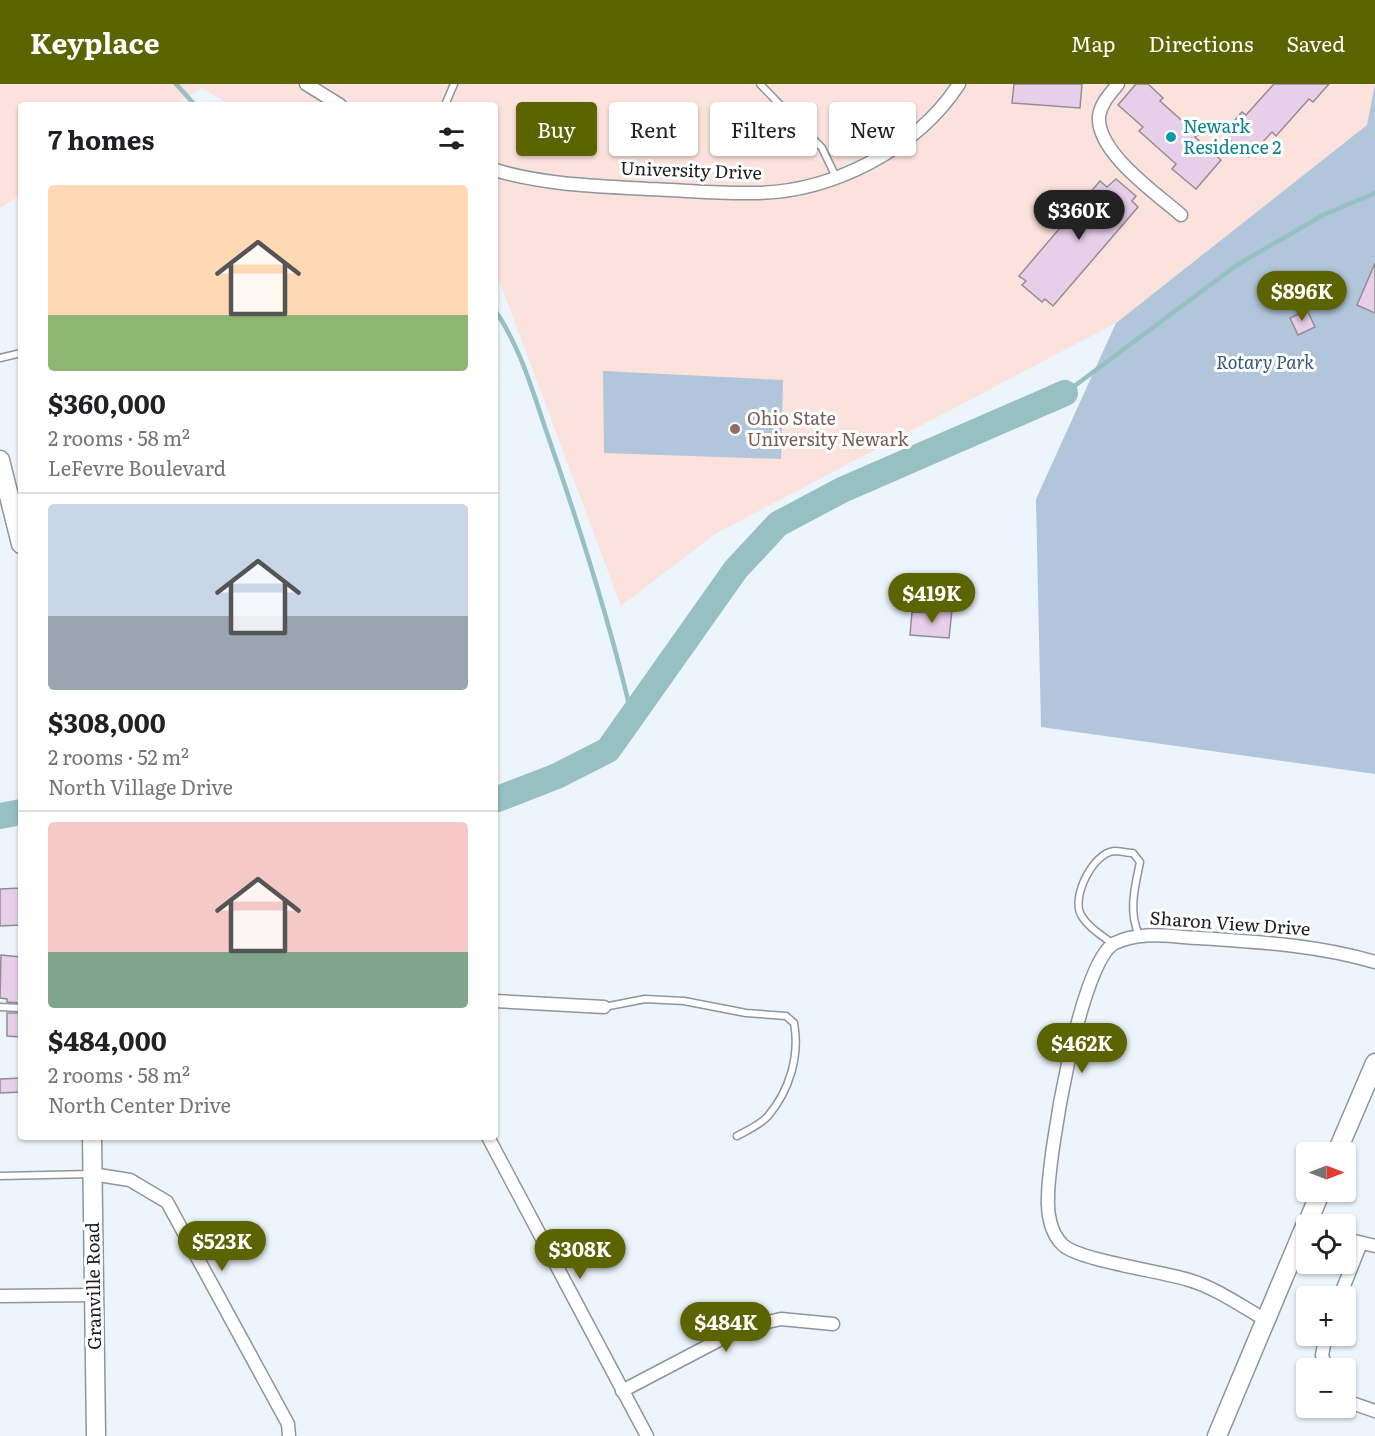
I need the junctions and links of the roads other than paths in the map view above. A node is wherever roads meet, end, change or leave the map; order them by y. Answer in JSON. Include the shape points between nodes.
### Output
{"nodes":[{"id":1,"x":306,"y":84,"type":"edge"},
{"id":2,"x":454,"y":84,"type":"edge"},
{"id":3,"x":760,"y":84,"type":"edge"},
{"id":4,"x":959,"y":84,"type":"edge"},
{"id":5,"x":1118,"y":84,"type":"edge"},
{"id":6,"x":335,"y":102,"type":"edge"},
{"id":7,"x":446,"y":102,"type":"edge"},
{"id":8,"x":498,"y":171,"type":"edge"},
{"id":9,"x":836,"y":178,"type":"junction"},
{"id":10,"x":1180,"y":216,"type":"dead end"},
{"id":11,"x":18,"y":354,"type":"edge"},
{"id":12,"x":0,"y":358,"type":"edge"},
{"id":13,"x":0,"y":460,"type":"edge"},
{"id":14,"x":4,"y":489,"type":"edge"},
{"id":15,"x":18,"y":534,"type":"edge"},
{"id":16,"x":1139,"y":935,"type":"junction"},
{"id":17,"x":1112,"y":943,"type":"junction"},
{"id":18,"x":1375,"y":962,"type":"edge"},
{"id":19,"x":498,"y":1001,"type":"edge"},
{"id":20,"x":604,"y":1006,"type":"joint"},
{"id":21,"x":0,"y":1007,"type":"edge"},
{"id":22,"x":18,"y":1008,"type":"edge"},
{"id":23,"x":1375,"y":1063,"type":"edge"},
{"id":24,"x":737,"y":1136,"type":"dead end"},
{"id":25,"x":92,"y":1140,"type":"edge"},
{"id":26,"x":490,"y":1140,"type":"edge"},
{"id":27,"x":1341,"y":1142,"type":"edge"},
{"id":28,"x":92,"y":1174,"type":"junction"},
{"id":29,"x":0,"y":1176,"type":"edge"},
{"id":30,"x":1356,"y":1242,"type":"edge"},
{"id":31,"x":1361,"y":1243,"type":"junction"},
{"id":32,"x":1375,"y":1246,"type":"edge"},
{"id":33,"x":1296,"y":1250,"type":"edge"},
{"id":34,"x":1344,"y":1286,"type":"edge"},
{"id":35,"x":95,"y":1295,"type":"junction"},
{"id":36,"x":0,"y":1296,"type":"edge"},
{"id":37,"x":1266,"y":1320,"type":"junction"},
{"id":38,"x":833,"y":1324,"type":"dead end"},
{"id":39,"x":622,"y":1391,"type":"junction"},
{"id":40,"x":1356,"y":1404,"type":"edge"},
{"id":41,"x":1375,"y":1411,"type":"edge"},
{"id":42,"x":96,"y":1436,"type":"edge"},
{"id":43,"x":289,"y":1436,"type":"edge"},
{"id":44,"x":646,"y":1436,"type":"edge"},
{"id":45,"x":1217,"y":1436,"type":"edge"}],
"edges":[{"from":1,"to":6,"type":"street"},
{"from":2,"to":7,"type":"lane"},
{"from":3,"to":9,"type":"lane","via":[[822,148]]},
{"from":4,"to":9,"type":"street","name":"University Drive","via":[[948,102],[902,144]]},
{"from":5,"to":10,"type":"street","via":[[1104,102],[1099,117],[1107,147]]},
{"from":8,"to":9,"type":"street","name":"University Drive","via":[[568,185],[755,194],[801,188]]},
{"from":11,"to":12,"type":"lane"},
{"from":13,"to":14,"type":"street"},
{"from":14,"to":15,"type":"street"},
{"from":16,"to":17,"type":"street","name":"Sharon View Drive"},
{"from":16,"to":17,"type":"lane","via":[[1133,922],[1133,902],[1140,862],[1133,854],[1113,851],[1098,861],[1078,894],[1080,914]]},
{"from":16,"to":18,"type":"street","name":"Sharon View Drive","via":[[1290,944]]},
{"from":17,"to":37,"type":"street","via":[[1097,964],[1074,1031],[1047,1200],[1052,1229],[1063,1245],[1087,1257],[1192,1281]]},
{"from":19,"to":20,"type":"street"},
{"from":20,"to":24,"type":"lane","via":[[645,999],[676,1000],[786,1016],[794,1023],[795,1060],[780,1097],[768,1116]]},
{"from":21,"to":22,"type":"lane"},
{"from":23,"to":27,"type":"street"},
{"from":25,"to":28,"type":"street","name":"Granville Road"},
{"from":26,"to":39,"type":"street"},
{"from":28,"to":29,"type":"lane"},
{"from":28,"to":35,"type":"street","name":"Granville Road"},
{"from":28,"to":43,"type":"street","via":[[130,1180],[167,1202],[288,1424]]},
{"from":30,"to":31,"type":"street"},
{"from":31,"to":32,"type":"street"},
{"from":31,"to":34,"type":"street"},
{"from":33,"to":37,"type":"street"},
{"from":35,"to":36,"type":"street"},
{"from":35,"to":42,"type":"street","name":"Granville Road"},
{"from":37,"to":45,"type":"street"},
{"from":38,"to":39,"type":"street","via":[[781,1319],[744,1327]]},
{"from":39,"to":44,"type":"street"},
{"from":40,"to":41,"type":"street"}]}
